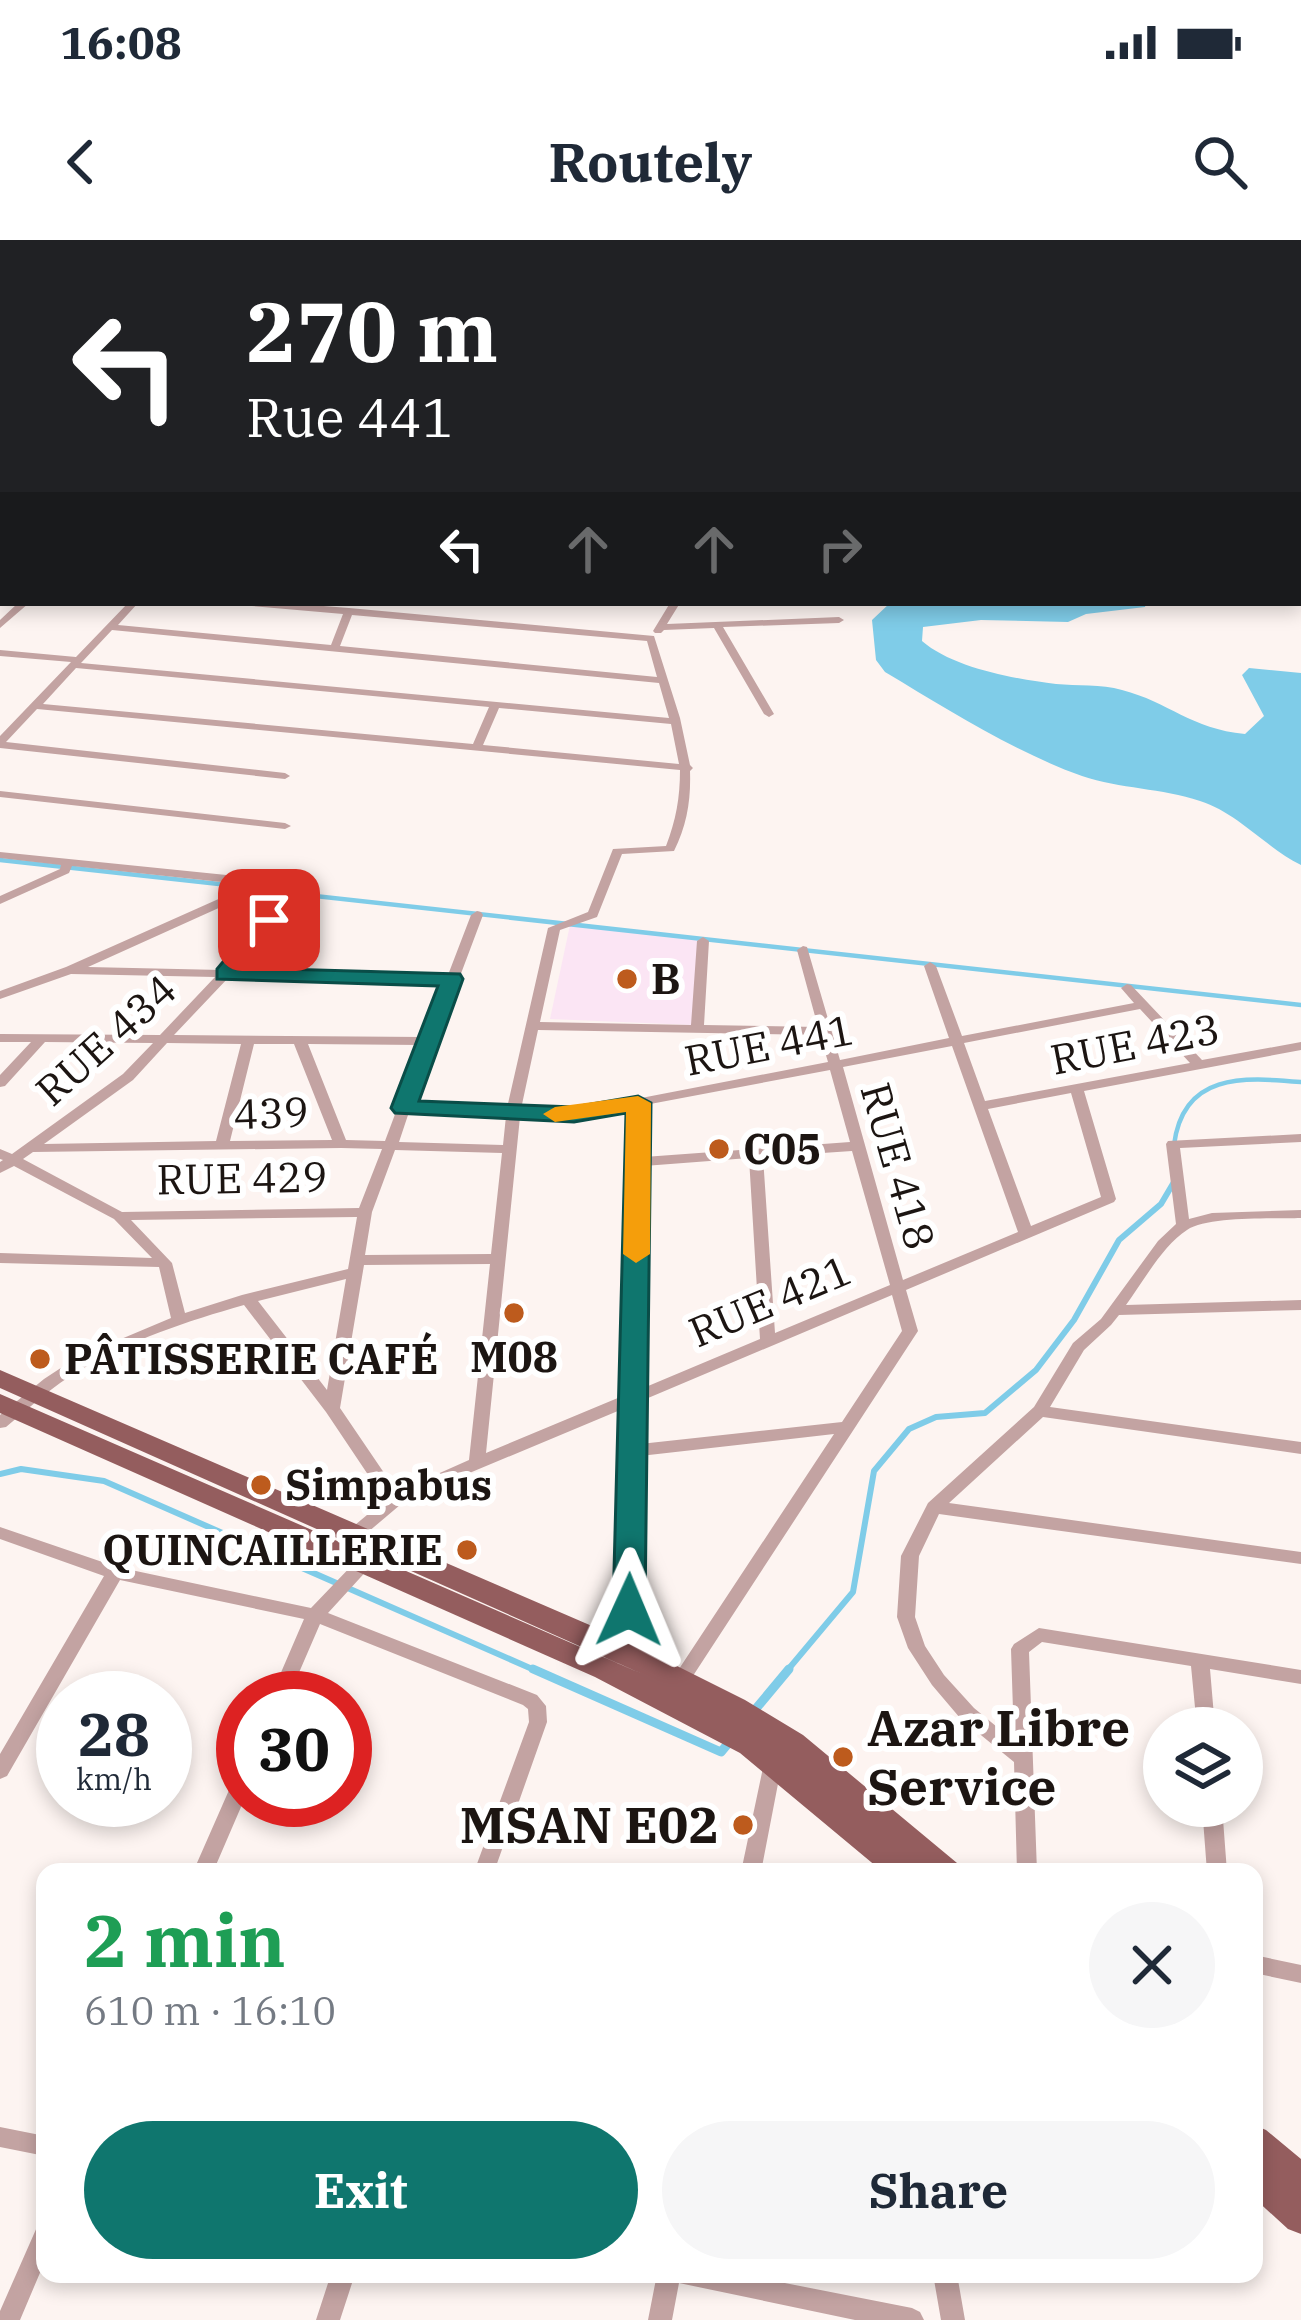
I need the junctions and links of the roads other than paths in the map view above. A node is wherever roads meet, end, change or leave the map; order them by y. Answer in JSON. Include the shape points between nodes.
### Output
{"nodes":[{"id":1,"x":130,"y":606,"type":"edge"},
{"id":2,"x":288,"y":606,"type":"edge"},
{"id":3,"x":673,"y":606,"type":"edge"},
{"id":4,"x":349,"y":611,"type":"junction"},
{"id":5,"x":839,"y":620,"type":"dead end"},
{"id":6,"x":717,"y":625,"type":"junction"},
{"id":7,"x":662,"y":627,"type":"junction"},
{"id":8,"x":110,"y":628,"type":"junction"},
{"id":9,"x":651,"y":638,"type":"junction"},
{"id":10,"x":334,"y":649,"type":"junction"},
{"id":11,"x":0,"y":653,"type":"edge"},
{"id":12,"x":76,"y":662,"type":"junction"},
{"id":13,"x":662,"y":680,"type":"junction"},
{"id":14,"x":495,"y":704,"type":"junction"},
{"id":15,"x":35,"y":706,"type":"junction"},
{"id":16,"x":769,"y":714,"type":"dead end"},
{"id":17,"x":672,"y":721,"type":"junction"},
{"id":18,"x":0,"y":743,"type":"edge"},
{"id":19,"x":477,"y":748,"type":"junction"},
{"id":20,"x":688,"y":768,"type":"junction"},
{"id":21,"x":285,"y":776,"type":"dead end"},
{"id":22,"x":0,"y":794,"type":"edge"},
{"id":23,"x":285,"y":826,"type":"dead end"},
{"id":24,"x":0,"y":855,"type":"edge"},
{"id":25,"x":67,"y":862,"type":"junction"},
{"id":26,"x":238,"y":880,"type":"junction"},
{"id":27,"x":266,"y":884,"type":"dead end"},
{"id":28,"x":292,"y":892,"type":"dead end"},
{"id":29,"x":0,"y":900,"type":"edge"},
{"id":30,"x":477,"y":915,"type":"dead end"},
{"id":31,"x":703,"y":941,"type":"dead end"},
{"id":32,"x":803,"y":950,"type":"dead end"},
{"id":33,"x":930,"y":966,"type":"dead end"},
{"id":34,"x":70,"y":970,"type":"junction"},
{"id":35,"x":225,"y":974,"type":"junction"},
{"id":36,"x":452,"y":979,"type":"junction"},
{"id":37,"x":1127,"y":988,"type":"dead end"},
{"id":38,"x":0,"y":995,"type":"edge"},
{"id":39,"x":1143,"y":1005,"type":"junction"},
{"id":40,"x":535,"y":1026,"type":"junction"},
{"id":41,"x":697,"y":1029,"type":"junction"},
{"id":42,"x":826,"y":1031,"type":"junction"},
{"id":43,"x":166,"y":1037,"type":"junction"},
{"id":44,"x":0,"y":1038,"type":"edge"},
{"id":45,"x":42,"y":1038,"type":"junction"},
{"id":46,"x":249,"y":1039,"type":"junction"},
{"id":47,"x":299,"y":1040,"type":"junction"},
{"id":48,"x":429,"y":1041,"type":"junction"},
{"id":49,"x":958,"y":1042,"type":"junction"},
{"id":50,"x":1301,"y":1046,"type":"edge"},
{"id":51,"x":835,"y":1065,"type":"junction"},
{"id":52,"x":1200,"y":1066,"type":"junction"},
{"id":53,"x":0,"y":1083,"type":"edge"},
{"id":54,"x":1077,"y":1089,"type":"junction"},
{"id":55,"x":638,"y":1103,"type":"junction"},
{"id":56,"x":980,"y":1106,"type":"junction"},
{"id":57,"x":404,"y":1108,"type":"junction"},
{"id":58,"x":513,"y":1114,"type":"junction"},
{"id":59,"x":1301,"y":1138,"type":"edge"},
{"id":60,"x":341,"y":1144,"type":"junction"},
{"id":61,"x":390,"y":1145,"type":"junction"},
{"id":62,"x":858,"y":1146,"type":"junction"},
{"id":63,"x":34,"y":1148,"type":"junction"},
{"id":64,"x":222,"y":1148,"type":"junction"},
{"id":65,"x":510,"y":1149,"type":"junction"},
{"id":66,"x":756,"y":1154,"type":"junction"},
{"id":67,"x":3,"y":1160,"type":"edge"},
{"id":68,"x":638,"y":1162,"type":"junction"},
{"id":69,"x":365,"y":1213,"type":"junction"},
{"id":70,"x":1301,"y":1214,"type":"edge"},
{"id":71,"x":119,"y":1216,"type":"junction"},
{"id":72,"x":1184,"y":1225,"type":"junction"},
{"id":73,"x":1027,"y":1234,"type":"junction"},
{"id":74,"x":0,"y":1258,"type":"edge"},
{"id":75,"x":498,"y":1258,"type":"junction"},
{"id":76,"x":165,"y":1263,"type":"junction"},
{"id":77,"x":356,"y":1266,"type":"junction"},
{"id":78,"x":898,"y":1287,"type":"junction"},
{"id":79,"x":247,"y":1298,"type":"junction"},
{"id":80,"x":1301,"y":1305,"type":"edge"},
{"id":81,"x":1116,"y":1310,"type":"junction"},
{"id":82,"x":179,"y":1321,"type":"junction"},
{"id":83,"x":768,"y":1341,"type":"junction"},
{"id":84,"x":0,"y":1378,"type":"edge"},
{"id":85,"x":633,"y":1398,"type":"junction"},
{"id":86,"x":13,"y":1407,"type":"edge"},
{"id":87,"x":332,"y":1408,"type":"junction"},
{"id":88,"x":1040,"y":1411,"type":"junction"},
{"id":89,"x":847,"y":1427,"type":"junction"},
{"id":90,"x":1301,"y":1448,"type":"edge"},
{"id":91,"x":632,"y":1451,"type":"junction"},
{"id":92,"x":477,"y":1463,"type":"junction"},
{"id":93,"x":394,"y":1501,"type":"junction"},
{"id":94,"x":934,"y":1507,"type":"junction"},
{"id":95,"x":0,"y":1533,"type":"edge"},
{"id":96,"x":355,"y":1534,"type":"junction"},
{"id":97,"x":1301,"y":1558,"type":"edge"},
{"id":98,"x":115,"y":1574,"type":"junction"},
{"id":99,"x":347,"y":1581,"type":"junction"},
{"id":100,"x":316,"y":1615,"type":"junction"},
{"id":101,"x":612,"y":1659,"type":"junction"},
{"id":102,"x":1200,"y":1662,"type":"junction"},
{"id":103,"x":291,"y":1671,"type":"edge"},
{"id":104,"x":1301,"y":1677,"type":"edge"},
{"id":105,"x":681,"y":1681,"type":"junction"},
{"id":106,"x":1204,"y":1707,"type":"edge"},
{"id":107,"x":726,"y":1717,"type":"junction"},
{"id":108,"x":772,"y":1745,"type":"junction"},
{"id":109,"x":1023,"y":1759,"type":"junction"},
{"id":110,"x":0,"y":1771,"type":"edge"},
{"id":111,"x":223,"y":1827,"type":"edge"},
{"id":112,"x":1214,"y":1827,"type":"edge"},
{"id":113,"x":207,"y":1863,"type":"edge"},
{"id":114,"x":487,"y":1863,"type":"edge"},
{"id":115,"x":752,"y":1863,"type":"edge"},
{"id":116,"x":896,"y":1863,"type":"edge"},
{"id":117,"x":934,"y":1863,"type":"edge"},
{"id":118,"x":1027,"y":1863,"type":"edge"},
{"id":119,"x":1216,"y":1863,"type":"edge"},
{"id":120,"x":1263,"y":1966,"type":"edge"},
{"id":121,"x":1301,"y":1974,"type":"edge"},
{"id":122,"x":0,"y":2137,"type":"edge"},
{"id":123,"x":36,"y":2144,"type":"edge"},
{"id":124,"x":1263,"y":2149,"type":"edge"},
{"id":125,"x":1301,"y":2182,"type":"edge"},
{"id":126,"x":1263,"y":2183,"type":"edge"},
{"id":127,"x":1301,"y":2217,"type":"edge"},
{"id":128,"x":36,"y":2256,"type":"edge"},
{"id":129,"x":340,"y":2283,"type":"edge"},
{"id":130,"x":667,"y":2283,"type":"edge"},
{"id":131,"x":728,"y":2283,"type":"edge"},
{"id":132,"x":947,"y":2283,"type":"edge"},
{"id":133,"x":8,"y":2320,"type":"edge"},
{"id":134,"x":328,"y":2320,"type":"edge"},
{"id":135,"x":660,"y":2320,"type":"edge"},
{"id":136,"x":912,"y":2320,"type":"edge"},
{"id":137,"x":953,"y":2320,"type":"edge"}],
"edges":[{"from":1,"to":8,"type":"street"},
{"from":2,"to":4,"type":"street"},
{"from":3,"to":7,"type":"street"},
{"from":4,"to":9,"type":"street"},
{"from":4,"to":10,"type":"street"},
{"from":5,"to":6,"type":"street"},
{"from":6,"to":7,"type":"street"},
{"from":6,"to":16,"type":"street"},
{"from":7,"to":9,"type":"street"},
{"from":8,"to":10,"type":"street"},
{"from":8,"to":12,"type":"street"},
{"from":9,"to":13,"type":"street"},
{"from":10,"to":13,"type":"street"},
{"from":11,"to":12,"type":"street"},
{"from":12,"to":14,"type":"street"},
{"from":12,"to":15,"type":"street"},
{"from":13,"to":17,"type":"street"},
{"from":14,"to":17,"type":"street"},
{"from":14,"to":19,"type":"street"},
{"from":15,"to":18,"type":"street"},
{"from":15,"to":19,"type":"street"},
{"from":17,"to":20,"type":"street"},
{"from":18,"to":21,"type":"street"},
{"from":19,"to":20,"type":"street"},
{"from":20,"to":40,"type":"street","via":[[687,802],[670,849],[617,850],[598,908],[555,927]]},
{"from":22,"to":23,"type":"street"},
{"from":24,"to":25,"type":"street"},
{"from":25,"to":26,"type":"street"},
{"from":25,"to":29,"type":"street","via":[[65,871]]},
{"from":26,"to":27,"type":"street"},
{"from":26,"to":34,"type":"street","via":[[228,899]]},
{"from":28,"to":35,"type":"street","name":"RUE 434"},
{"from":30,"to":36,"type":"street"},
{"from":31,"to":41,"type":"street"},
{"from":32,"to":42,"type":"street","name":"RUE 418"},
{"from":33,"to":49,"type":"street"},
{"from":34,"to":35,"type":"street"},
{"from":34,"to":38,"type":"street"},
{"from":35,"to":36,"type":"street"},
{"from":35,"to":43,"type":"street","name":"RUE 434"},
{"from":36,"to":48,"type":"street"},
{"from":37,"to":39,"type":"street"},
{"from":39,"to":49,"type":"street","name":"RUE 441"},
{"from":39,"to":52,"type":"street"},
{"from":40,"to":41,"type":"street"},
{"from":40,"to":58,"type":"street"},
{"from":41,"to":42,"type":"street"},
{"from":42,"to":51,"type":"street","name":"RUE 418"},
{"from":43,"to":45,"type":"street"},
{"from":43,"to":46,"type":"street"},
{"from":43,"to":63,"type":"street","name":"RUE 434","via":[[128,1077]]},
{"from":44,"to":45,"type":"street"},
{"from":45,"to":53,"type":"street"},
{"from":46,"to":47,"type":"street"},
{"from":46,"to":64,"type":"street"},
{"from":47,"to":48,"type":"street"},
{"from":47,"to":60,"type":"street"},
{"from":48,"to":57,"type":"street"},
{"from":49,"to":51,"type":"street","name":"RUE 441"},
{"from":49,"to":56,"type":"street"},
{"from":50,"to":52,"type":"street","name":"RUE 423"},
{"from":51,"to":55,"type":"street","name":"RUE 441"},
{"from":51,"to":62,"type":"street","name":"RUE 418"},
{"from":52,"to":54,"type":"street","name":"RUE 423"},
{"from":54,"to":56,"type":"street","name":"RUE 423"},
{"from":54,"to":73,"type":"street","name":"RUE 421","via":[[1109,1199]]},
{"from":55,"to":58,"type":"street","name":"RUE 441"},
{"from":55,"to":68,"type":"street"},
{"from":56,"to":73,"type":"street"},
{"from":57,"to":58,"type":"street","name":"RUE 441"},
{"from":57,"to":61,"type":"street"},
{"from":58,"to":65,"type":"street"},
{"from":59,"to":72,"type":"street","via":[[1173,1144]]},
{"from":60,"to":61,"type":"street","name":"439"},
{"from":60,"to":64,"type":"street","name":"439"},
{"from":61,"to":65,"type":"street","name":"439"},
{"from":61,"to":69,"type":"street"},
{"from":62,"to":66,"type":"street"},
{"from":62,"to":78,"type":"street","name":"RUE 418"},
{"from":63,"to":64,"type":"street","name":"439"},
{"from":63,"to":67,"type":"street","name":"RUE 434"},
{"from":65,"to":75,"type":"street"},
{"from":66,"to":68,"type":"street"},
{"from":66,"to":83,"type":"street"},
{"from":67,"to":71,"type":"street"},
{"from":68,"to":85,"type":"street"},
{"from":69,"to":71,"type":"street","name":"RUE 429"},
{"from":69,"to":77,"type":"street"},
{"from":70,"to":72,"type":"street"},
{"from":71,"to":76,"type":"street"},
{"from":72,"to":81,"type":"street"},
{"from":73,"to":78,"type":"street","name":"RUE 421"},
{"from":74,"to":76,"type":"street"},
{"from":75,"to":77,"type":"street"},
{"from":75,"to":92,"type":"street"},
{"from":76,"to":82,"type":"street"},
{"from":77,"to":79,"type":"street"},
{"from":77,"to":87,"type":"street"},
{"from":78,"to":83,"type":"street","name":"RUE 421"},
{"from":78,"to":89,"type":"street","name":"RUE 418","via":[[910,1331]]},
{"from":79,"to":82,"type":"street"},
{"from":79,"to":87,"type":"street"},
{"from":80,"to":81,"type":"street"},
{"from":81,"to":88,"type":"street","via":[[1078,1347]]},
{"from":82,"to":86,"type":"street","via":[[81,1363]]},
{"from":83,"to":85,"type":"street","name":"RUE 421"},
{"from":84,"to":86,"type":"main road"},
{"from":85,"to":91,"type":"street"},
{"from":85,"to":92,"type":"street","name":"RUE 421"},
{"from":86,"to":96,"type":"main road"},
{"from":86,"to":99,"type":"main road"},
{"from":87,"to":93,"type":"street"},
{"from":88,"to":90,"type":"street"},
{"from":88,"to":94,"type":"street"},
{"from":89,"to":91,"type":"street"},
{"from":89,"to":105,"type":"street"},
{"from":91,"to":101,"type":"street","via":[[629,1610]]},
{"from":92,"to":93,"type":"street","name":"RUE 421"},
{"from":93,"to":96,"type":"street","name":"RUE 421"},
{"from":94,"to":97,"type":"street"},
{"from":94,"to":109,"type":"street","via":[[910,1556],[905,1617],[938,1680]]},
{"from":95,"to":98,"type":"street"},
{"from":96,"to":101,"type":"main road"},
{"from":98,"to":100,"type":"street"},
{"from":98,"to":110,"type":"street"},
{"from":99,"to":100,"type":"street"},
{"from":99,"to":101,"type":"main road"},
{"from":100,"to":103,"type":"street"},
{"from":100,"to":114,"type":"street","via":[[538,1706]]},
{"from":101,"to":105,"type":"main road"},
{"from":101,"to":107,"type":"main road"},
{"from":102,"to":104,"type":"street"},
{"from":102,"to":106,"type":"street"},
{"from":102,"to":109,"type":"street","via":[[1039,1635],[1028,1640],[1020,1649]]},
{"from":105,"to":107,"type":"main road"},
{"from":107,"to":108,"type":"main road"},
{"from":108,"to":115,"type":"street"},
{"from":108,"to":116,"type":"main road"},
{"from":108,"to":117,"type":"main road"},
{"from":109,"to":118,"type":"street"},
{"from":111,"to":113,"type":"street"},
{"from":112,"to":119,"type":"street"},
{"from":120,"to":121,"type":"street"},
{"from":122,"to":123,"type":"street"},
{"from":124,"to":125,"type":"main road"},
{"from":126,"to":127,"type":"main road"},
{"from":128,"to":133,"type":"street"},
{"from":129,"to":134,"type":"street"},
{"from":130,"to":135,"type":"street"},
{"from":131,"to":136,"type":"street"},
{"from":132,"to":137,"type":"street"}]}
